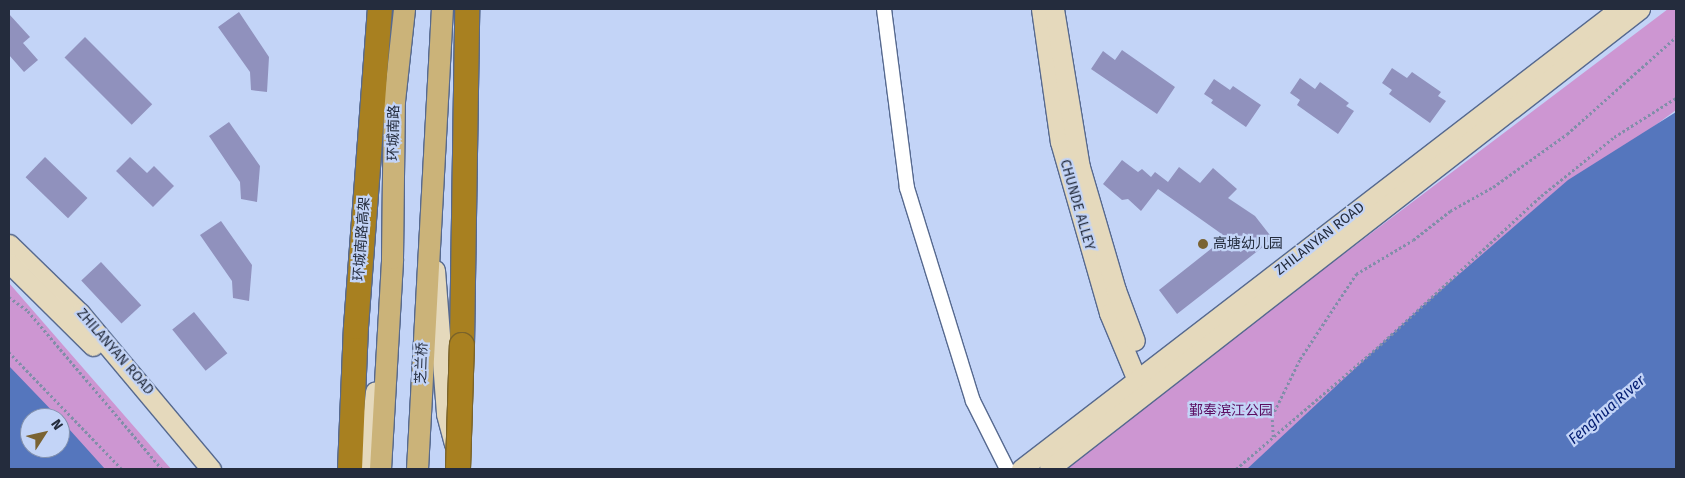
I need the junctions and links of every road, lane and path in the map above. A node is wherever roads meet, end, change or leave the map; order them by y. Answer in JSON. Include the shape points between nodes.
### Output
{"nodes":[{"id":1,"x":380,"y":9,"type":"edge"},
{"id":2,"x":404,"y":9,"type":"edge"},
{"id":3,"x":442,"y":9,"type":"edge"},
{"id":4,"x":467,"y":9,"type":"edge"},
{"id":5,"x":884,"y":9,"type":"edge"},
{"id":6,"x":1041,"y":9,"type":"edge"},
{"id":7,"x":1054,"y":9,"type":"edge"},
{"id":8,"x":1619,"y":9,"type":"edge"},
{"id":9,"x":1640,"y":9,"type":"edge"},
{"id":10,"x":1676,"y":37,"type":"edge"},
{"id":11,"x":1676,"y":98,"type":"edge"},
{"id":12,"x":430,"y":198,"type":"junction"},
{"id":13,"x":9,"y":244,"type":"edge"},
{"id":14,"x":392,"y":258,"type":"junction"},
{"id":15,"x":9,"y":263,"type":"edge"},
{"id":16,"x":9,"y":297,"type":"edge"},
{"id":17,"x":9,"y":352,"type":"edge"},
{"id":18,"x":1145,"y":383,"type":"junction"},
{"id":19,"x":1273,"y":437,"type":"junction"},
{"id":20,"x":122,"y":469,"type":"edge"},
{"id":21,"x":162,"y":469,"type":"edge"},
{"id":22,"x":196,"y":469,"type":"edge"},
{"id":23,"x":211,"y":469,"type":"edge"},
{"id":24,"x":350,"y":469,"type":"edge"},
{"id":25,"x":367,"y":469,"type":"edge"},
{"id":26,"x":380,"y":469,"type":"edge"},
{"id":27,"x":417,"y":469,"type":"edge"},
{"id":28,"x":459,"y":469,"type":"edge"},
{"id":29,"x":1007,"y":469,"type":"edge"},
{"id":30,"x":1021,"y":469,"type":"edge"},
{"id":31,"x":1049,"y":469,"type":"edge"},
{"id":32,"x":1236,"y":469,"type":"edge"}],
"edges":[{"from":1,"to":24,"type":"highway","name":"环城南路高架","via":[[356,327]]},
{"from":2,"to":14,"type":"main road","name":"环城南路","via":[[394,101]]},
{"from":3,"to":12,"type":"main road"},
{"from":4,"to":28,"type":"highway","bridge":true},
{"from":5,"to":29,"type":"street","via":[[907,188],[973,401]]},
{"from":6,"to":18,"type":"street","name":"CHUNDE ALLEY","via":[[1062,151],[1109,313]]},
{"from":7,"to":18,"type":"street","name":"CHUNDE ALLEY","via":[[1080,167]]},
{"from":8,"to":18,"type":"street","name":"ZHILANYAN ROAD"},
{"from":9,"to":18,"type":"street","name":"ZHILANYAN ROAD"},
{"from":10,"to":19,"type":"path","via":[[1567,134],[1493,187],[1450,211],[1413,240],[1356,274],[1300,359],[1272,416]]},
{"from":11,"to":19,"type":"path","via":[[1614,137],[1541,196],[1380,345]]},
{"from":12,"to":27,"type":"main road","name":"芝兰桥"},
{"from":12,"to":28,"type":"street","via":[[446,414]]},
{"from":13,"to":23,"type":"street","name":"ZHILANYAN ROAD","via":[[80,313]]},
{"from":14,"to":25,"type":"street"},
{"from":14,"to":26,"type":"main road"},
{"from":15,"to":22,"type":"street","name":"ZHILANYAN ROAD","via":[[94,346]]},
{"from":16,"to":21,"type":"path","via":[[28,311]]},
{"from":17,"to":20,"type":"path"},
{"from":18,"to":30,"type":"street","name":"ZHILANYAN ROAD"},
{"from":18,"to":31,"type":"street","name":"ZHILANYAN ROAD"},
{"from":19,"to":32,"type":"path"}]}
